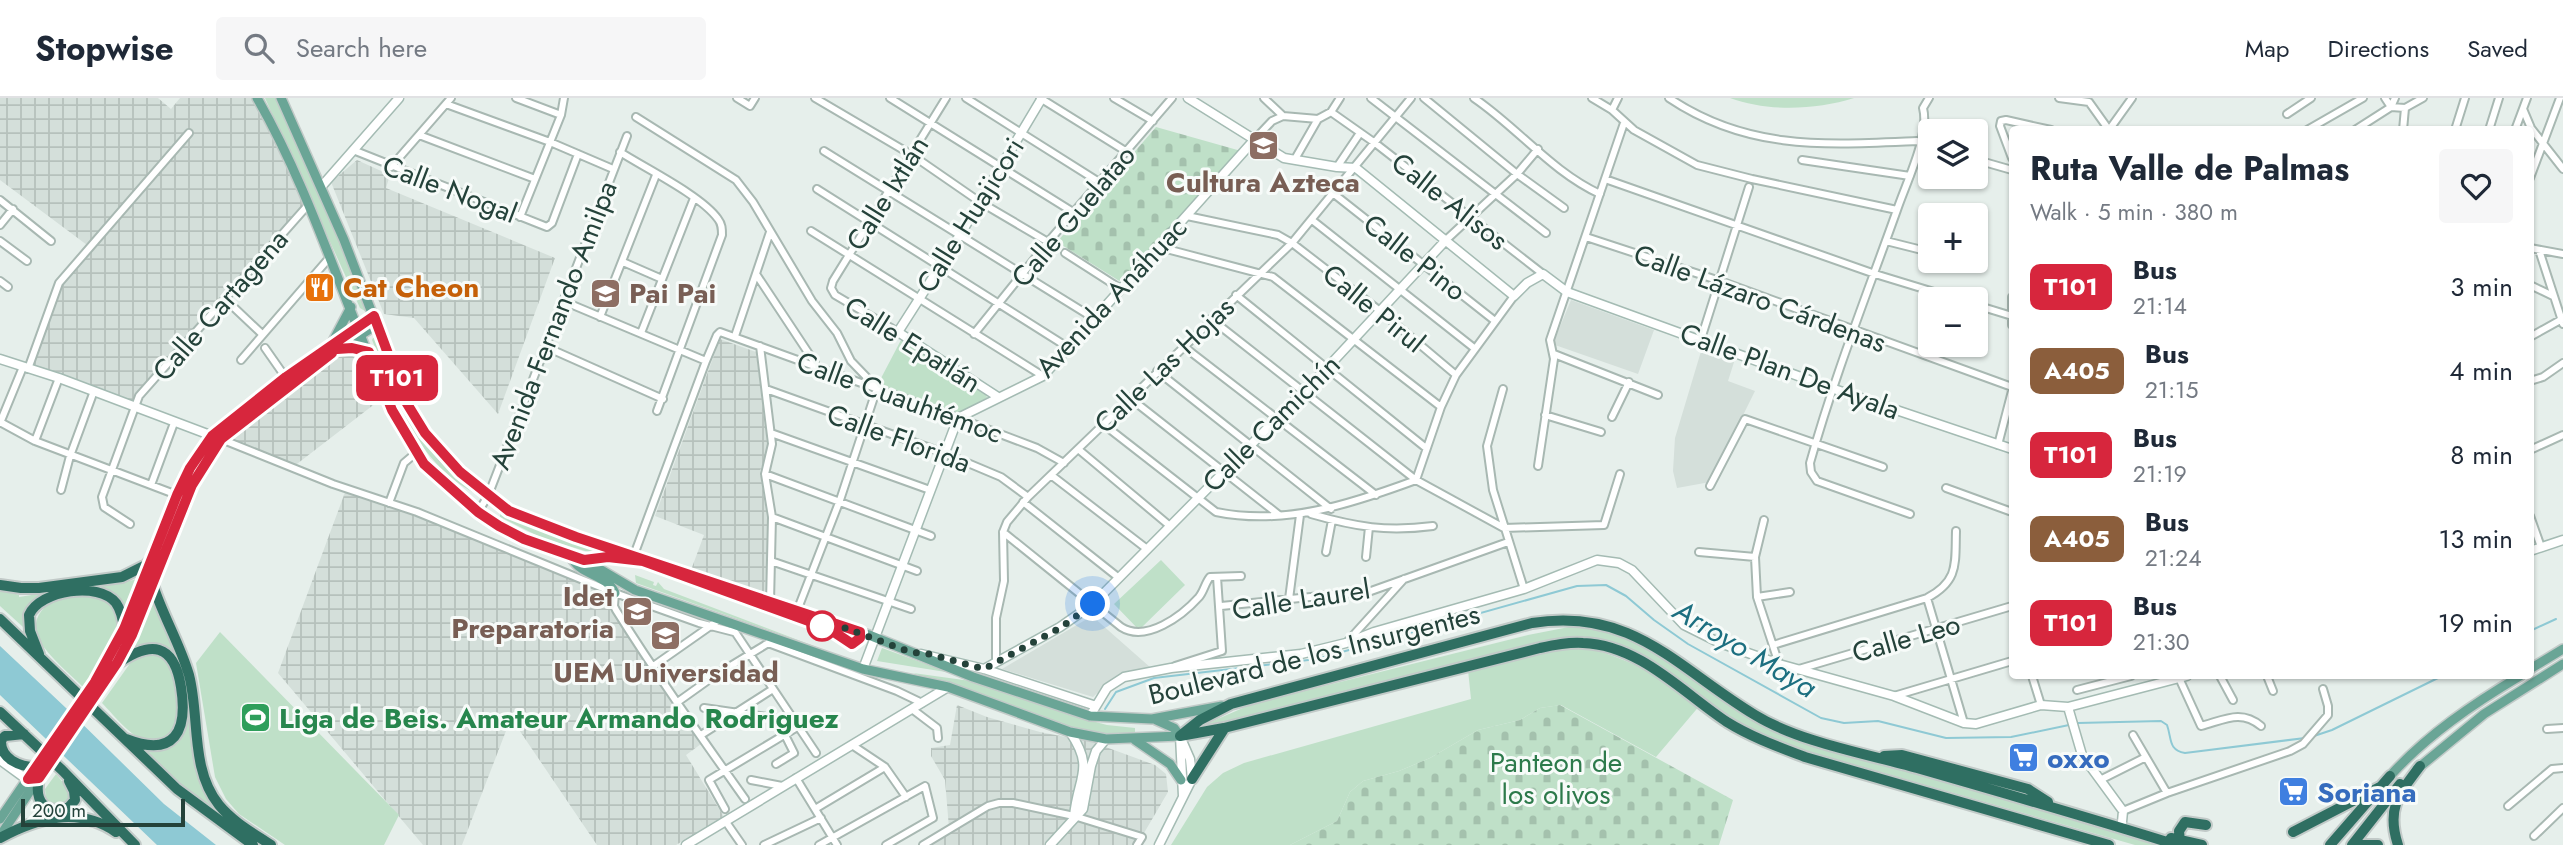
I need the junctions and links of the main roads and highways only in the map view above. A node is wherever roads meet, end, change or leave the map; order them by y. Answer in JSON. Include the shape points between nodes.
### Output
{"nodes":[{"id":1,"x":257,"y":98,"type":"edge"},
{"id":2,"x":281,"y":98,"type":"edge"},
{"id":3,"x":351,"y":307,"type":"junction"},
{"id":4,"x":376,"y":320,"type":"junction"},
{"id":5,"x":360,"y":330,"type":"junction"},
{"id":6,"x":334,"y":347,"type":"junction"},
{"id":7,"x":369,"y":352,"type":"junction"},
{"id":8,"x":217,"y":437,"type":"junction"},
{"id":9,"x":568,"y":553,"type":"junction"},
{"id":10,"x":155,"y":556,"type":"junction"},
{"id":11,"x":0,"y":584,"type":"edge"},
{"id":12,"x":153,"y":584,"type":"junction"},
{"id":13,"x":615,"y":593,"type":"road end"},
{"id":14,"x":0,"y":619,"type":"edge"},
{"id":15,"x":124,"y":629,"type":"junction"},
{"id":16,"x":2563,"y":649,"type":"edge"},
{"id":17,"x":40,"y":657,"type":"junction"},
{"id":18,"x":117,"y":663,"type":"junction"},
{"id":19,"x":2563,"y":664,"type":"edge"},
{"id":20,"x":2534,"y":667,"type":"edge"},
{"id":21,"x":2515,"y":679,"type":"edge"},
{"id":22,"x":98,"y":686,"type":"junction"},
{"id":23,"x":1231,"y":704,"type":"junction"},
{"id":24,"x":0,"y":712,"type":"edge"},
{"id":25,"x":1152,"y":719,"type":"junction"},
{"id":26,"x":1140,"y":720,"type":"junction"},
{"id":27,"x":1224,"y":728,"type":"junction"},
{"id":28,"x":24,"y":734,"type":"junction"},
{"id":29,"x":1180,"y":736,"type":"junction"},
{"id":30,"x":120,"y":737,"type":"junction"},
{"id":31,"x":1130,"y":739,"type":"junction"},
{"id":32,"x":2420,"y":766,"type":"junction"},
{"id":33,"x":38,"y":770,"type":"junction"},
{"id":34,"x":62,"y":770,"type":"junction"},
{"id":35,"x":2390,"y":776,"type":"joint"},
{"id":36,"x":1186,"y":779,"type":"joint"},
{"id":37,"x":2400,"y":784,"type":"joint"},
{"id":38,"x":2380,"y":787,"type":"junction"},
{"id":39,"x":2372,"y":798,"type":"junction"},
{"id":40,"x":2057,"y":807,"type":"junction"},
{"id":41,"x":0,"y":819,"type":"edge"},
{"id":42,"x":2206,"y":825,"type":"dead end"},
{"id":43,"x":2057,"y":830,"type":"junction"},
{"id":44,"x":2293,"y":832,"type":"dead end"},
{"id":45,"x":0,"y":837,"type":"edge"},
{"id":46,"x":2178,"y":843,"type":"edge"},
{"id":47,"x":135,"y":845,"type":"edge"},
{"id":48,"x":253,"y":845,"type":"edge"},
{"id":49,"x":271,"y":845,"type":"edge"},
{"id":50,"x":2098,"y":845,"type":"edge"},
{"id":51,"x":2109,"y":845,"type":"edge"},
{"id":52,"x":2202,"y":845,"type":"edge"},
{"id":53,"x":2330,"y":845,"type":"edge"},
{"id":54,"x":2339,"y":845,"type":"edge"},
{"id":55,"x":2352,"y":845,"type":"edge"},
{"id":56,"x":2362,"y":845,"type":"edge"},
{"id":57,"x":2378,"y":845,"type":"edge"},
{"id":58,"x":2398,"y":845,"type":"edge"}],
"edges":[{"from":1,"to":3,"type":"main road","name":"Boulevard de los Insurgentes","via":[[274,127]]},
{"from":2,"to":4,"type":"main road","name":"Boulevard de los Insurgentes"},
{"from":3,"to":5,"type":"main road","name":"Boulevard de los Insurgentes"},
{"from":3,"to":6,"type":"main road"},
{"from":4,"to":5,"type":"main road"},
{"from":4,"to":26,"type":"main road","name":"Boulevard de los Insurgentes","via":[[406,402],[425,433],[444,458],[509,511],[1090,716]]},
{"from":5,"to":6,"type":"main road"},
{"from":5,"to":7,"type":"main road","name":"Boulevard de los Insurgentes"},
{"from":6,"to":7,"type":"main road"},
{"from":6,"to":8,"type":"main road"},
{"from":6,"to":8,"type":"main road","via":[[286,377]]},
{"from":7,"to":9,"type":"main road","name":"Boulevard de los Insurgentes","via":[[392,410],[424,464],[478,512],[524,539]]},
{"from":8,"to":10,"type":"main road","via":[[190,468]]},
{"from":8,"to":12,"type":"main road","via":[[192,485]]},
{"from":9,"to":13,"type":"main road"},
{"from":9,"to":31,"type":"main road","name":"Boulevard de los Insurgentes","via":[[635,590],[771,641],[863,669],[948,687],[1070,732]]},
{"from":10,"to":11,"type":"highway","via":[[121,577],[39,587]]},
{"from":10,"to":15,"type":"main road"},
{"from":12,"to":18,"type":"main road"},
{"from":12,"to":49,"type":"highway","via":[[188,670],[206,783],[219,805]]},
{"from":14,"to":17,"type":"highway"},
{"from":15,"to":17,"type":"highway","via":[[117,604],[103,594],[54,595],[38,603],[29,615]]},
{"from":15,"to":22,"type":"main road"},
{"from":16,"to":20,"type":"main road"},
{"from":17,"to":30,"type":"highway"},
{"from":18,"to":22,"type":"main road"},
{"from":18,"to":30,"type":"highway","via":[[147,648],[166,652],[178,670],[184,717],[180,731],[159,745],[140,745]]},
{"from":19,"to":32,"type":"main road","via":[[2484,714]]},
{"from":21,"to":35,"type":"main road","via":[[2472,705]]},
{"from":22,"to":33,"type":"main road","bridge":true},
{"from":23,"to":25,"type":"main road","name":"Boulevard de los Insurgentes"},
{"from":23,"to":29,"type":"highway"},
{"from":23,"to":40,"type":"highway","name":"Boulevard de los Insurgentes","via":[[1532,623],[1575,619],[1633,635],[1757,716],[1800,735],[1872,756],[1902,755],[2028,789]]},
{"from":24,"to":28,"type":"highway"},
{"from":25,"to":26,"type":"main road","name":"Boulevard de los Insurgentes"},
{"from":25,"to":29,"type":"main road","via":[[1174,728]]},
{"from":26,"to":31,"type":"main road","via":[[1141,732]]},
{"from":27,"to":29,"type":"highway","name":"Boulevard de los Insurgentes"},
{"from":27,"to":36,"type":"highway"},
{"from":27,"to":43,"type":"highway","name":"Boulevard de los Insurgentes","via":[[1540,648],[1586,643],[1642,661],[1763,741]]},
{"from":28,"to":33,"type":"highway","via":[[5,736],[1,748],[20,766]]},
{"from":28,"to":34,"type":"highway"},
{"from":29,"to":31,"type":"main road","name":"Boulevard de los Insurgentes"},
{"from":30,"to":48,"type":"highway","via":[[177,789]]},
{"from":31,"to":36,"type":"main road"},
{"from":32,"to":37,"type":"main road"},
{"from":32,"to":58,"type":"highway","via":[[2395,805]]},
{"from":33,"to":34,"type":"highway","via":[[40,801],[49,809],[64,809],[75,796]]},
{"from":33,"to":41,"type":"main road"},
{"from":33,"to":45,"type":"main road"},
{"from":34,"to":47,"type":"highway"},
{"from":35,"to":38,"type":"highway"},
{"from":37,"to":55,"type":"highway"},
{"from":38,"to":39,"type":"highway"},
{"from":38,"to":44,"type":"highway"},
{"from":39,"to":53,"type":"highway"},
{"from":39,"to":54,"type":"highway"},
{"from":40,"to":46,"type":"highway"},
{"from":40,"to":46,"type":"highway","via":[[2123,817]]},
{"from":42,"to":46,"type":"highway","via":[[2185,822]]},
{"from":43,"to":50,"type":"highway"},
{"from":43,"to":51,"type":"highway","name":"Boulevard de los Insurgentes"},
{"from":45,"to":47,"type":"highway","via":[[40,820],[75,817],[105,824]]},
{"from":46,"to":52,"type":"highway"},
{"from":56,"to":57,"type":"highway"}]}
